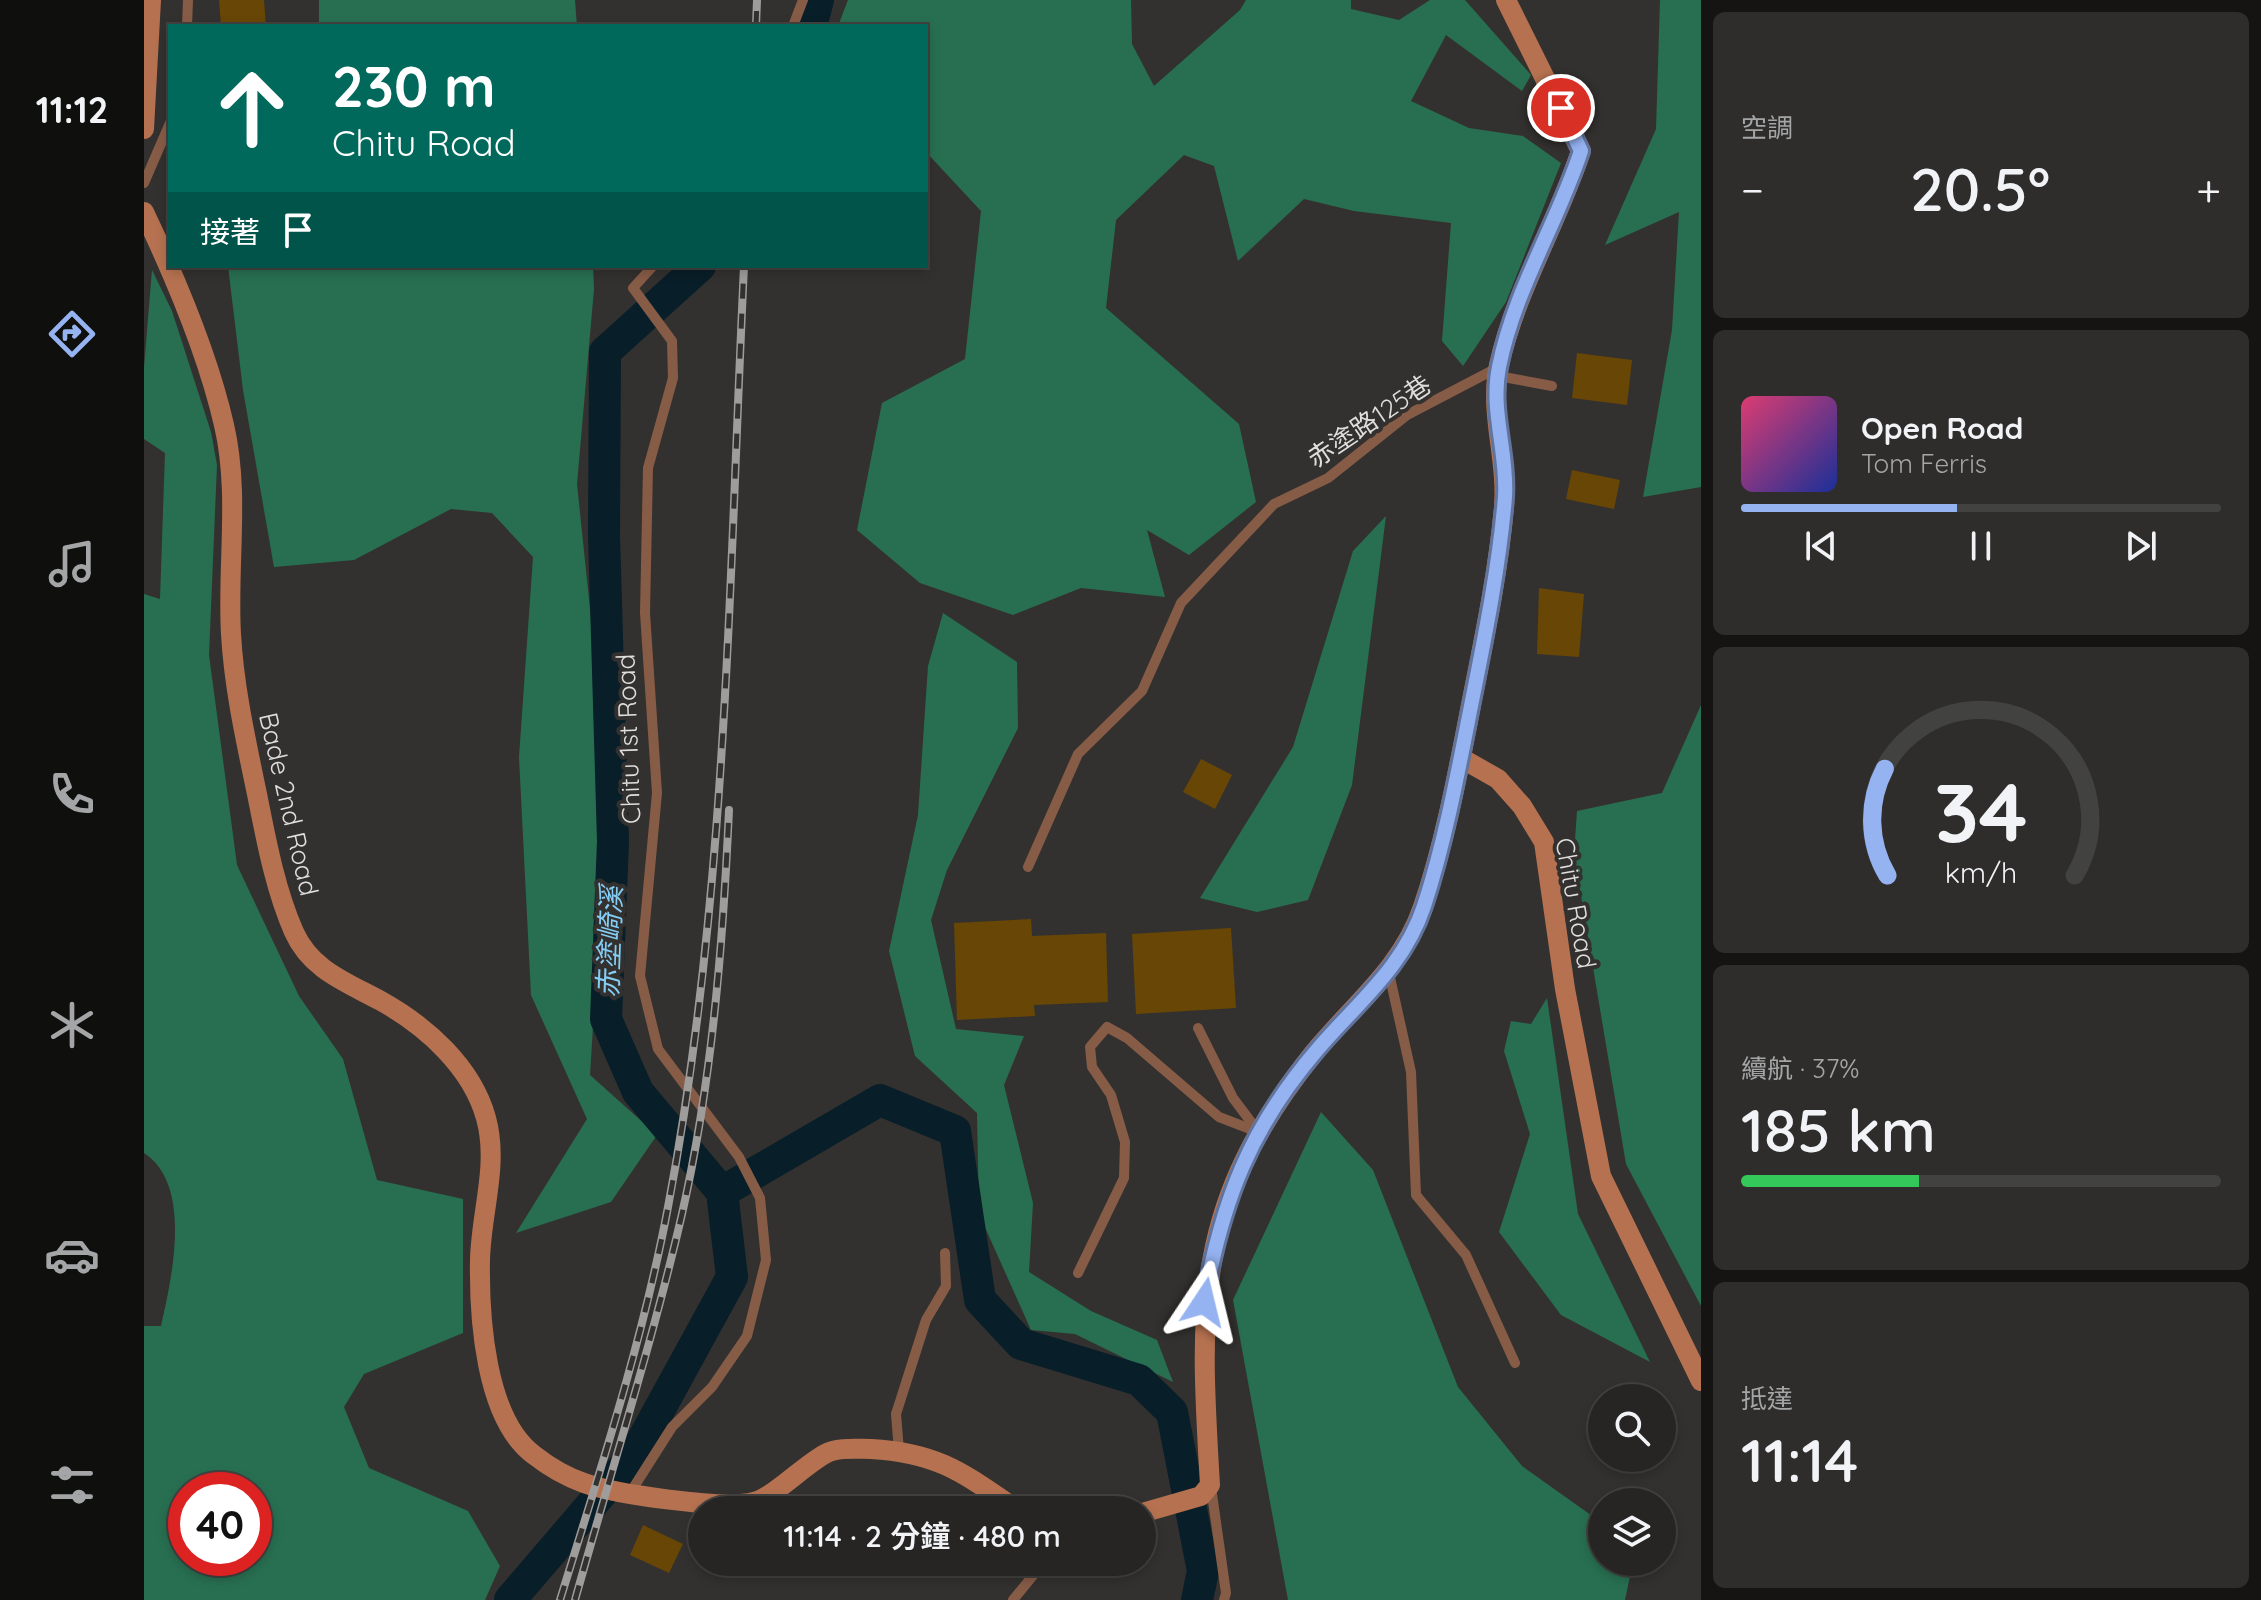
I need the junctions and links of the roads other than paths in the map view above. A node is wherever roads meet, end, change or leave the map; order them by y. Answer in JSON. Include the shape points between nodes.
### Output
{"nodes":[{"id":1,"x":151,"y":0,"type":"edge"},
{"id":2,"x":188,"y":0,"type":"edge"},
{"id":3,"x":803,"y":0,"type":"edge"},
{"id":4,"x":1506,"y":0,"type":"edge"},
{"id":5,"x":187,"y":24,"type":"edge"},
{"id":6,"x":794,"y":24,"type":"edge"},
{"id":7,"x":168,"y":128,"type":"edge"},
{"id":8,"x":144,"y":129,"type":"edge"},
{"id":9,"x":144,"y":183,"type":"edge"},
{"id":10,"x":144,"y":212,"type":"edge"},
{"id":11,"x":168,"y":261,"type":"edge"},
{"id":12,"x":172,"y":268,"type":"edge"},
{"id":13,"x":651,"y":268,"type":"edge"},
{"id":14,"x":1498,"y":372,"type":"junction"},
{"id":15,"x":1552,"y":386,"type":"dead end"},
{"id":16,"x":1461,"y":758,"type":"junction"},
{"id":17,"x":1028,"y":867,"type":"dead end"},
{"id":18,"x":1389,"y":973,"type":"junction"},
{"id":19,"x":1198,"y":1028,"type":"dead end"},
{"id":20,"x":1258,"y":1132,"type":"junction"},
{"id":21,"x":945,"y":1253,"type":"dead end"},
{"id":22,"x":1078,"y":1273,"type":"dead end"},
{"id":23,"x":1515,"y":1363,"type":"dead end"},
{"id":24,"x":1701,"y":1381,"type":"edge"},
{"id":25,"x":899,"y":1451,"type":"junction"},
{"id":26,"x":1206,"y":1490,"type":"junction"},
{"id":27,"x":630,"y":1493,"type":"junction"},
{"id":28,"x":996,"y":1496,"type":"edge"},
{"id":29,"x":1156,"y":1508,"type":"edge"},
{"id":30,"x":1033,"y":1576,"type":"edge"},
{"id":31,"x":1013,"y":1600,"type":"edge"},
{"id":32,"x":1224,"y":1600,"type":"edge"}],
"edges":[{"from":1,"to":8,"type":"street"},
{"from":2,"to":5,"type":"lane"},
{"from":3,"to":6,"type":"lane"},
{"from":4,"to":14,"type":"street","via":[[1581,151],[1512,319]]},
{"from":7,"to":9,"type":"lane"},
{"from":10,"to":11,"type":"street","name":"Bade 2nd Road"},
{"from":12,"to":27,"type":"street","name":"Bade 2nd Road","via":[[225,427],[232,494],[231,635],[239,706],[268,849],[294,932],[311,959],[341,982],[421,1028],[460,1066],[478,1093],[492,1152],[480,1260],[487,1361],[507,1427],[531,1453],[585,1483]]},
{"from":13,"to":27,"type":"lane","name":"Chitu 1st Road","via":[[633,288],[672,341],[673,378],[648,468],[645,613],[657,793],[640,976],[658,1049],[739,1157],[760,1198],[766,1260],[747,1336],[712,1387],[672,1427]]},
{"from":14,"to":15,"type":"lane"},
{"from":14,"to":16,"type":"street","via":[[1495,397],[1505,488],[1501,544]]},
{"from":14,"to":17,"type":"lane","name":"赤塗路125巷","via":[[1407,415],[1328,478],[1274,504],[1181,603],[1142,691],[1078,754]]},
{"from":16,"to":18,"type":"street","via":[[1424,906]]},
{"from":16,"to":24,"type":"street","name":"Chitu Road","via":[[1498,779],[1544,842],[1601,1176]]},
{"from":18,"to":20,"type":"street","via":[[1316,1051]]},
{"from":18,"to":23,"type":"lane","via":[[1411,1072],[1416,1195],[1466,1255]]},
{"from":19,"to":20,"type":"lane","via":[[1233,1098]]},
{"from":20,"to":22,"type":"lane","via":[[1219,1117],[1107,1027],[1090,1047],[1092,1067],[1111,1095],[1125,1142],[1124,1178]]},
{"from":20,"to":26,"type":"street","via":[[1227,1202],[1204,1302]]},
{"from":21,"to":25,"type":"lane","via":[[946,1286],[926,1320],[896,1414]]},
{"from":25,"to":27,"type":"street","name":"Bade 2nd Road","via":[[830,1451],[755,1502]]},
{"from":25,"to":28,"type":"street","name":"Bade 2nd Road","via":[[913,1451],[958,1470]]},
{"from":26,"to":29,"type":"street"},
{"from":26,"to":32,"type":"lane"},
{"from":30,"to":31,"type":"lane"}]}
